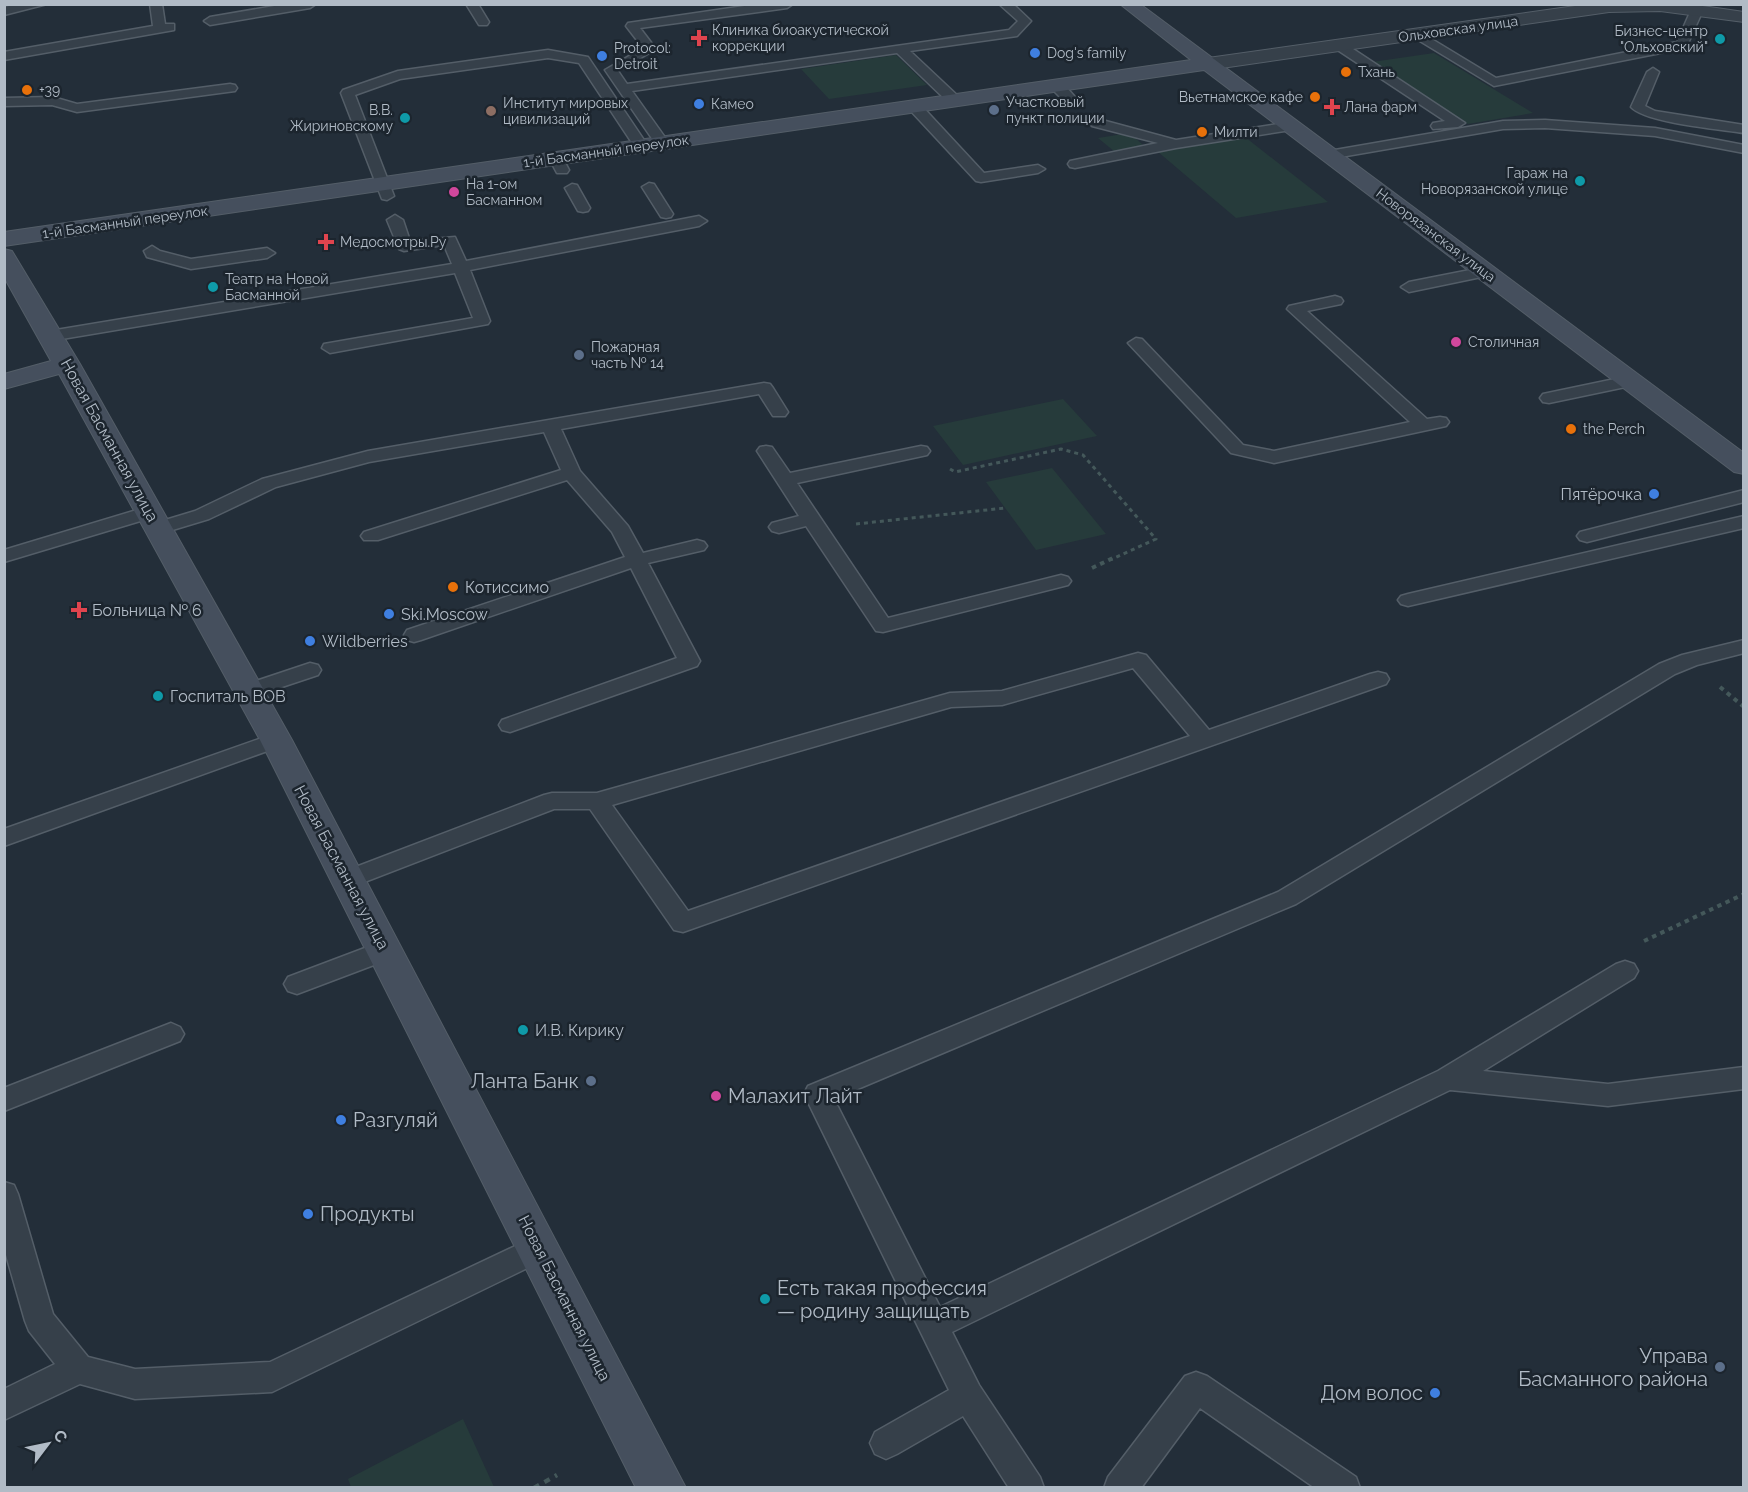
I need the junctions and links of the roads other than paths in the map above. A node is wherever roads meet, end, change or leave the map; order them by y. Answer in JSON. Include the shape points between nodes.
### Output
{"nodes":[{"id":1,"x":41,"y":4,"type":"edge"},
{"id":2,"x":156,"y":4,"type":"edge"},
{"id":3,"x":310,"y":4,"type":"edge"},
{"id":4,"x":472,"y":4,"type":"edge"},
{"id":5,"x":787,"y":4,"type":"edge"},
{"id":6,"x":1005,"y":4,"type":"edge"},
{"id":7,"x":1128,"y":4,"type":"edge"},
{"id":8,"x":1625,"y":5,"type":"edge"},
{"id":9,"x":1697,"y":10,"type":"junction"},
{"id":10,"x":4,"y":11,"type":"edge"},
{"id":11,"x":1743,"y":17,"type":"edge"},
{"id":12,"x":210,"y":21,"type":"dead end"},
{"id":13,"x":483,"y":22,"type":"dead end"},
{"id":14,"x":1416,"y":35,"type":"junction"},
{"id":15,"x":1340,"y":46,"type":"junction"},
{"id":16,"x":900,"y":49,"type":"junction"},
{"id":17,"x":4,"y":56,"type":"edge"},
{"id":18,"x":1208,"y":64,"type":"junction"},
{"id":19,"x":1653,"y":72,"type":"dead end"},
{"id":20,"x":230,"y":88,"type":"dead end"},
{"id":21,"x":624,"y":88,"type":"junction"},
{"id":22,"x":954,"y":100,"type":"junction"},
{"id":23,"x":4,"y":102,"type":"edge"},
{"id":24,"x":914,"y":106,"type":"junction"},
{"id":25,"x":1093,"y":119,"type":"dead end"},
{"id":26,"x":1291,"y":126,"type":"junction"},
{"id":27,"x":1743,"y":129,"type":"edge"},
{"id":28,"x":662,"y":143,"type":"junction"},
{"id":29,"x":1176,"y":144,"type":"junction"},
{"id":30,"x":1743,"y":149,"type":"edge"},
{"id":31,"x":632,"y":151,"type":"junction"},
{"id":32,"x":1323,"y":151,"type":"junction"},
{"id":33,"x":1075,"y":164,"type":"dead end"},
{"id":34,"x":1038,"y":169,"type":"dead end"},
{"id":35,"x":649,"y":187,"type":"dead end"},
{"id":36,"x":572,"y":188,"type":"dead end"},
{"id":37,"x":385,"y":190,"type":"junction"},
{"id":38,"x":583,"y":208,"type":"dead end"},
{"id":39,"x":666,"y":214,"type":"dead end"},
{"id":40,"x":395,"y":220,"type":"dead end"},
{"id":41,"x":699,"y":221,"type":"dead end"},
{"id":42,"x":4,"y":239,"type":"edge"},
{"id":43,"x":152,"y":251,"type":"dead end"},
{"id":44,"x":267,"y":253,"type":"dead end"},
{"id":45,"x":4,"y":255,"type":"edge"},
{"id":46,"x":461,"y":267,"type":"junction"},
{"id":47,"x":1485,"y":272,"type":"junction"},
{"id":48,"x":1409,"y":287,"type":"dead end"},
{"id":49,"x":1335,"y":301,"type":"dead end"},
{"id":50,"x":1136,"y":343,"type":"dead end"},
{"id":51,"x":330,"y":348,"type":"dead end"},
{"id":52,"x":59,"y":350,"type":"junction"},
{"id":53,"x":1629,"y":381,"type":"junction"},
{"id":54,"x":4,"y":382,"type":"edge"},
{"id":55,"x":1549,"y":398,"type":"dead end"},
{"id":56,"x":779,"y":412,"type":"dead end"},
{"id":57,"x":551,"y":426,"type":"junction"},
{"id":58,"x":766,"y":451,"type":"dead end"},
{"id":59,"x":921,"y":451,"type":"road end"},
{"id":60,"x":1743,"y":466,"type":"edge"},
{"id":61,"x":571,"y":473,"type":"junction"},
{"id":62,"x":785,"y":480,"type":"junction"},
{"id":63,"x":1743,"y":496,"type":"edge"},
{"id":64,"x":155,"y":520,"type":"junction"},
{"id":65,"x":1743,"y":522,"type":"edge"},
{"id":66,"x":814,"y":524,"type":"junction"},
{"id":67,"x":779,"y":527,"type":"dead end"},
{"id":68,"x":371,"y":536,"type":"dead end"},
{"id":69,"x":1587,"y":537,"type":"dead end"},
{"id":70,"x":697,"y":546,"type":"dead end"},
{"id":71,"x":4,"y":556,"type":"edge"},
{"id":72,"x":636,"y":560,"type":"junction"},
{"id":73,"x":1061,"y":581,"type":"road end"},
{"id":74,"x":1408,"y":600,"type":"dead end"},
{"id":75,"x":414,"y":635,"type":"dead end"},
{"id":76,"x":1743,"y":646,"type":"edge"},
{"id":77,"x":310,"y":670,"type":"dead end"},
{"id":78,"x":1378,"y":679,"type":"dead end"},
{"id":79,"x":249,"y":691,"type":"junction"},
{"id":80,"x":510,"y":725,"type":"dead end"},
{"id":81,"x":1205,"y":739,"type":"junction"},
{"id":82,"x":276,"y":740,"type":"junction"},
{"id":83,"x":597,"y":801,"type":"junction"},
{"id":84,"x":4,"y":838,"type":"edge"},
{"id":85,"x":350,"y":879,"type":"junction"},
{"id":86,"x":386,"y":950,"type":"junction"},
{"id":87,"x":1625,"y":970,"type":"road end"},
{"id":88,"x":297,"y":984,"type":"dead end"},
{"id":89,"x":171,"y":1034,"type":"dead end"},
{"id":90,"x":1743,"y":1078,"type":"edge"},
{"id":91,"x":1448,"y":1079,"type":"junction"},
{"id":92,"x":4,"y":1100,"type":"edge"},
{"id":93,"x":4,"y":1194,"type":"edge"},
{"id":94,"x":540,"y":1248,"type":"junction"},
{"id":95,"x":932,"y":1326,"type":"junction"},
{"id":96,"x":78,"y":1369,"type":"junction"},
{"id":97,"x":968,"y":1396,"type":"junction"},
{"id":98,"x":4,"y":1405,"type":"edge"},
{"id":99,"x":886,"y":1443,"type":"dead end"},
{"id":100,"x":662,"y":1488,"type":"edge"},
{"id":101,"x":1028,"y":1488,"type":"edge"},
{"id":102,"x":1120,"y":1488,"type":"edge"},
{"id":103,"x":1344,"y":1488,"type":"edge"}],
"edges":[{"from":1,"to":10,"type":"lane"},
{"from":2,"to":17,"type":"lane","via":[[165,27]]},
{"from":3,"to":12,"type":"lane"},
{"from":4,"to":13,"type":"lane"},
{"from":5,"to":21,"type":"lane","via":[[632,26],[650,49],[611,70]]},
{"from":6,"to":16,"type":"lane","via":[[1025,21],[1013,33]]},
{"from":7,"to":18,"type":"street","name":"Новорязанская улица"},
{"from":8,"to":9,"type":"street","name":"Ольховская улица"},
{"from":8,"to":14,"type":"street","name":"Ольховская улица"},
{"from":9,"to":11,"type":"street","name":"Ольховская улица"},
{"from":9,"to":14,"type":"lane","via":[[1682,45],[1494,82]]},
{"from":14,"to":15,"type":"street","name":"Ольховская улица"},
{"from":15,"to":18,"type":"street","name":"Ольховская улица"},
{"from":15,"to":32,"type":"lane","via":[[1458,123]]},
{"from":16,"to":21,"type":"lane"},
{"from":16,"to":22,"type":"lane"},
{"from":18,"to":22,"type":"street","name":"1-й Басманный переулок","via":[[1062,91]]},
{"from":18,"to":26,"type":"street","name":"Новорязанская улица"},
{"from":19,"to":27,"type":"lane","via":[[1638,107],[1651,114]]},
{"from":20,"to":23,"type":"lane","via":[[77,108],[52,101]]},
{"from":21,"to":28,"type":"lane"},
{"from":22,"to":24,"type":"street","name":"1-й Басманный переулок"},
{"from":24,"to":28,"type":"street","name":"1-й Басманный переулок"},
{"from":24,"to":34,"type":"lane","via":[[981,178]]},
{"from":25,"to":29,"type":"lane"},
{"from":26,"to":29,"type":"lane"},
{"from":26,"to":32,"type":"street","name":"Новорязанская улица"},
{"from":28,"to":31,"type":"street","name":"1-й Басманный переулок"},
{"from":29,"to":33,"type":"lane"},
{"from":30,"to":32,"type":"lane","via":[[1655,132],[1545,124],[1503,125]]},
{"from":31,"to":37,"type":"street","name":"1-й Басманный переулок"},
{"from":31,"to":37,"type":"lane","via":[[583,60],[548,54],[398,75],[348,93]]},
{"from":32,"to":47,"type":"street","name":"Новорязанская улица"},
{"from":35,"to":39,"type":"lane"},
{"from":36,"to":38,"type":"lane"},
{"from":37,"to":42,"type":"street","name":"1-й Басманный переулок","via":[[150,224]]},
{"from":40,"to":46,"type":"lane","via":[[404,246],[450,240]]},
{"from":41,"to":46,"type":"lane"},
{"from":43,"to":44,"type":"lane","via":[[191,264]]},
{"from":45,"to":52,"type":"street","name":"Новая Басманная улица"},
{"from":46,"to":51,"type":"lane","via":[[482,321]]},
{"from":46,"to":52,"type":"lane"},
{"from":47,"to":48,"type":"lane"},
{"from":47,"to":53,"type":"street","name":"Новорязанская улица"},
{"from":49,"to":50,"type":"lane","via":[[1295,309],[1432,423],[1274,457],[1237,449]]},
{"from":52,"to":54,"type":"street"},
{"from":52,"to":64,"type":"street","name":"Новая Басманная улица"},
{"from":53,"to":55,"type":"lane"},
{"from":53,"to":60,"type":"street","name":"Новорязанская улица"},
{"from":56,"to":57,"type":"lane","via":[[764,388]]},
{"from":57,"to":61,"type":"lane"},
{"from":57,"to":64,"type":"lane","via":[[357,460],[269,483],[202,515]]},
{"from":58,"to":62,"type":"lane"},
{"from":59,"to":62,"type":"lane"},
{"from":61,"to":68,"type":"lane"},
{"from":61,"to":72,"type":"lane","via":[[621,530]]},
{"from":62,"to":66,"type":"lane"},
{"from":63,"to":69,"type":"lane"},
{"from":64,"to":71,"type":"lane"},
{"from":64,"to":79,"type":"street","name":"Новая Басманная улица"},
{"from":65,"to":74,"type":"lane"},
{"from":66,"to":67,"type":"lane"},
{"from":66,"to":73,"type":"lane","via":[[883,626]]},
{"from":70,"to":72,"type":"lane"},
{"from":72,"to":75,"type":"lane"},
{"from":72,"to":80,"type":"lane","via":[[689,661]]},
{"from":76,"to":95,"type":"lane","via":[[1667,669],[1287,898],[818,1094]]},
{"from":77,"to":79,"type":"lane"},
{"from":78,"to":81,"type":"lane"},
{"from":79,"to":82,"type":"street","name":"Новая Басманная улица"},
{"from":81,"to":83,"type":"lane","via":[[1138,660],[1002,698],[950,700]]},
{"from":81,"to":83,"type":"lane","via":[[683,923]]},
{"from":82,"to":84,"type":"lane"},
{"from":82,"to":85,"type":"street","name":"Новая Басманная улица"},
{"from":83,"to":85,"type":"lane","via":[[552,801]]},
{"from":85,"to":86,"type":"street","name":"Новая Басманная улица"},
{"from":86,"to":88,"type":"lane"},
{"from":86,"to":94,"type":"street","name":"Новая Басманная улица"},
{"from":87,"to":91,"type":"lane"},
{"from":89,"to":92,"type":"lane"},
{"from":90,"to":91,"type":"lane","via":[[1608,1095]]},
{"from":91,"to":95,"type":"lane"},
{"from":93,"to":96,"type":"lane","via":[[40,1321]]},
{"from":94,"to":96,"type":"lane","via":[[272,1377],[135,1383]]},
{"from":94,"to":100,"type":"street","name":"Новая Басманная улица"},
{"from":95,"to":97,"type":"lane"},
{"from":96,"to":98,"type":"lane"},
{"from":97,"to":99,"type":"lane"},
{"from":97,"to":101,"type":"lane"},
{"from":102,"to":103,"type":"lane","via":[[1196,1387]]}]}
